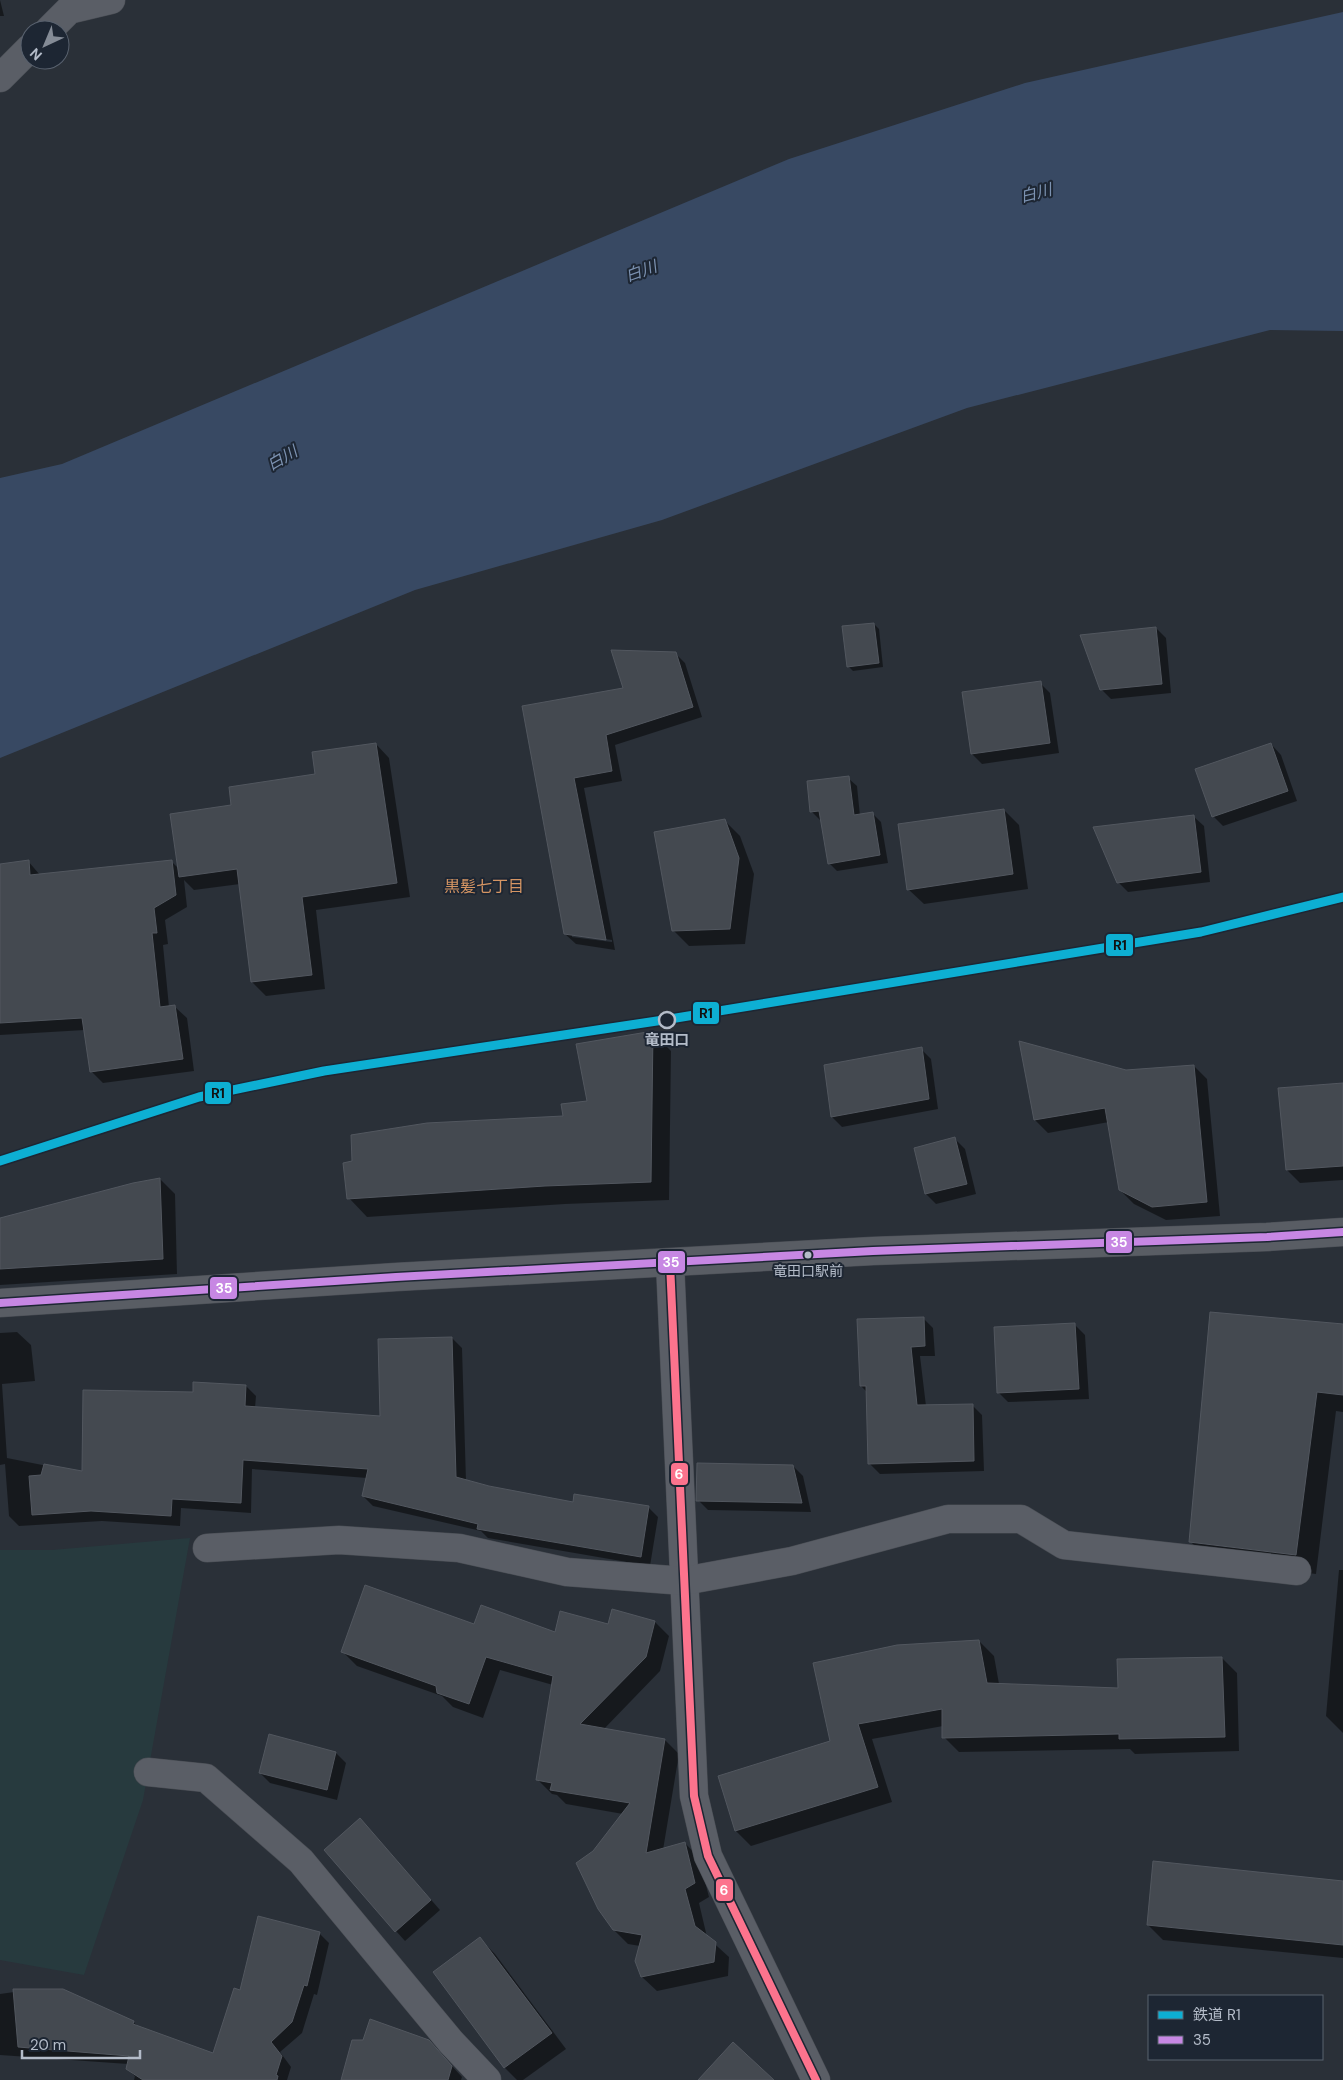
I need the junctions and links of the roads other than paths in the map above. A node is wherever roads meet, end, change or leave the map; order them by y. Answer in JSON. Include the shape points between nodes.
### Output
{"nodes":[{"id":1,"x":110,"y":0,"type":"edge"},
{"id":2,"x":59,"y":20,"type":"edge"},
{"id":3,"x":20,"y":58,"type":"edge"},
{"id":4,"x":0,"y":78,"type":"edge"},
{"id":5,"x":1343,"y":1232,"type":"edge"},
{"id":6,"x":670,"y":1263,"type":"junction"},
{"id":7,"x":0,"y":1303,"type":"edge"},
{"id":8,"x":207,"y":1548,"type":"dead end"},
{"id":9,"x":1297,"y":1571,"type":"dead end"},
{"id":10,"x":684,"y":1581,"type":"junction"},
{"id":11,"x":148,"y":1772,"type":"dead end"},
{"id":12,"x":487,"y":2080,"type":"edge"},
{"id":13,"x":816,"y":2080,"type":"edge"}],
"edges":[{"from":1,"to":2,"type":"street","via":[[69,10]]},
{"from":3,"to":4,"type":"street"},
{"from":5,"to":6,"type":"main road","via":[[873,1251]]},
{"from":6,"to":7,"type":"main road"},
{"from":6,"to":10,"type":"street"},
{"from":8,"to":10,"type":"street","via":[[339,1540],[459,1548],[567,1572]]},
{"from":9,"to":10,"type":"street","via":[[1064,1544],[1021,1518],[948,1519],[792,1561]]},
{"from":10,"to":13,"type":"street","via":[[694,1796],[708,1856]]},
{"from":11,"to":12,"type":"street","via":[[206,1778],[301,1861],[451,2042]]}]}
